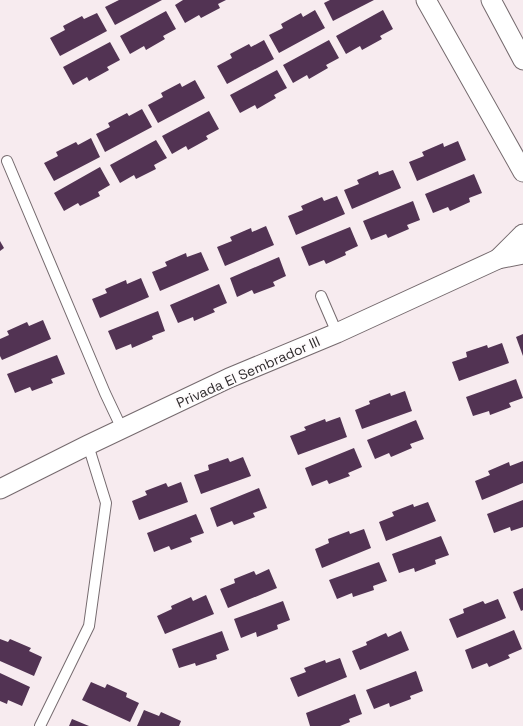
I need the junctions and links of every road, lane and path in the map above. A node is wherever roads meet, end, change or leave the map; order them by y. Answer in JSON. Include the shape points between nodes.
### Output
{"nodes":[{"id":1,"x":426,"y":0,"type":"edge"},
{"id":2,"x":491,"y":0,"type":"edge"},
{"id":3,"x":523,"y":60,"type":"edge"},
{"id":4,"x":7,"y":161,"type":"dead end"},
{"id":5,"x":523,"y":172,"type":"edge"},
{"id":6,"x":523,"y":234,"type":"edge"},
{"id":7,"x":523,"y":254,"type":"edge"},
{"id":8,"x":498,"y":259,"type":"junction"},
{"id":9,"x":321,"y":296,"type":"dead end"},
{"id":10,"x":337,"y":333,"type":"junction"},
{"id":11,"x":122,"y":429,"type":"junction"},
{"id":12,"x":88,"y":445,"type":"junction"},
{"id":13,"x":0,"y":489,"type":"edge"},
{"id":14,"x":40,"y":726,"type":"edge"}],
"edges":[{"from":1,"to":5,"type":"street"},
{"from":2,"to":3,"type":"street"},
{"from":4,"to":11,"type":"lane"},
{"from":6,"to":8,"type":"street","name":"Privada El Sembrador III"},
{"from":7,"to":8,"type":"street","name":"Privada El Sembrador III"},
{"from":8,"to":10,"type":"street","name":"Privada El Sembrador III"},
{"from":9,"to":10,"type":"lane"},
{"from":10,"to":11,"type":"street","name":"Privada El Sembrador III","via":[[229,378]]},
{"from":11,"to":12,"type":"street","name":"Privada El Sembrador III"},
{"from":12,"to":13,"type":"street","name":"Privada El Sembrador III"},
{"from":12,"to":14,"type":"lane","via":[[106,503],[89,626]]}]}
